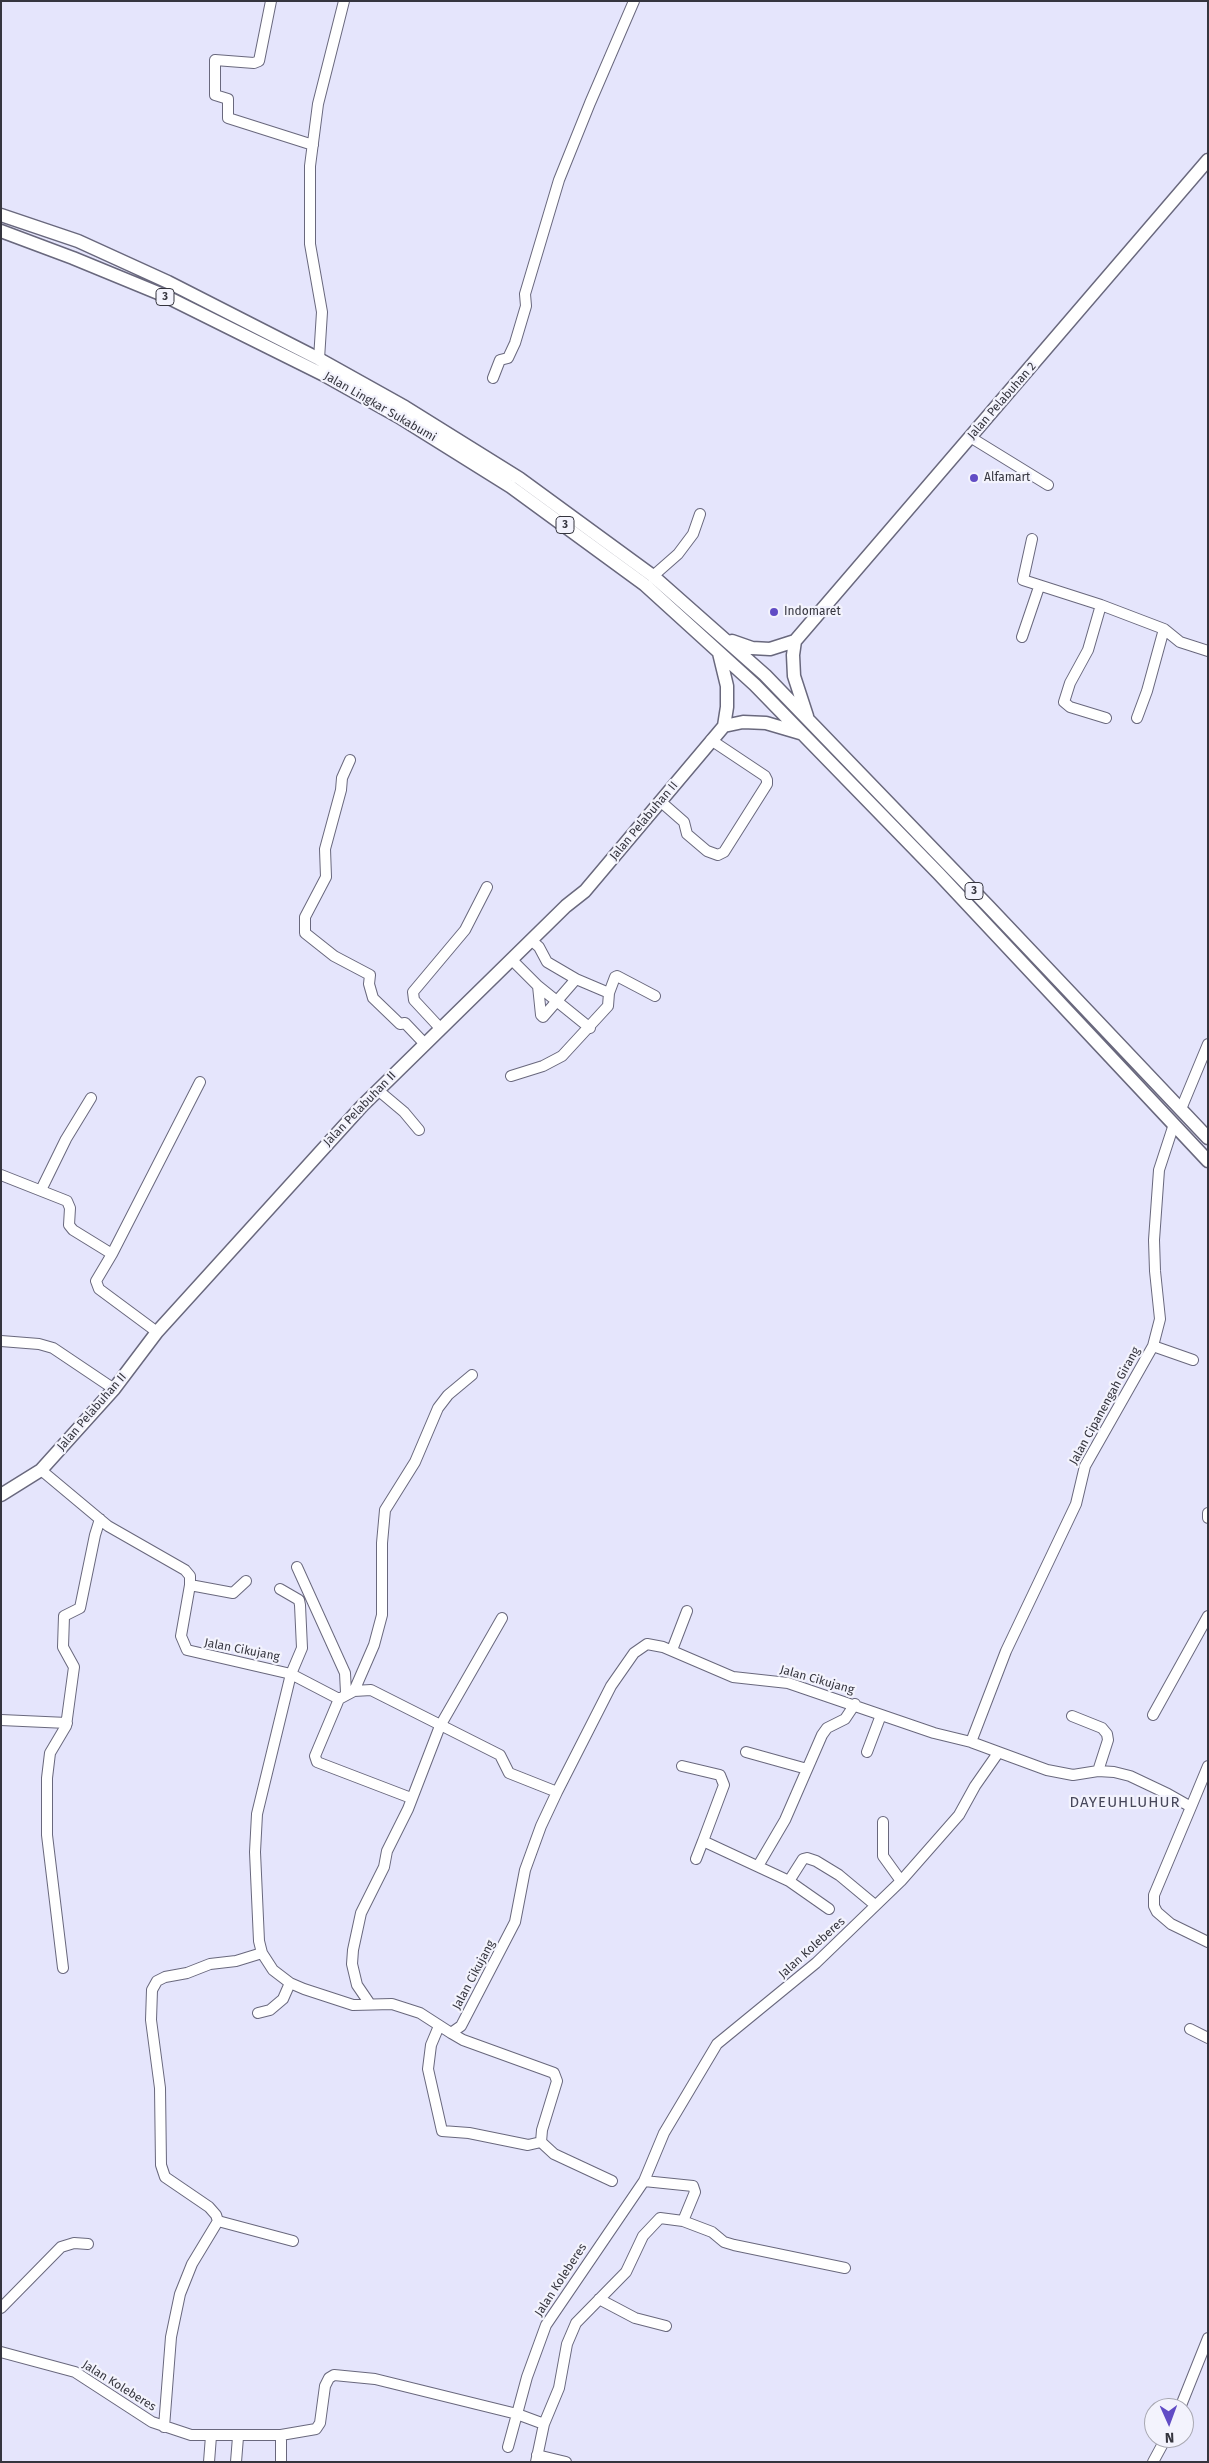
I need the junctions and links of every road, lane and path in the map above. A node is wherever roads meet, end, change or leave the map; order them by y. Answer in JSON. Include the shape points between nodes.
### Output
{"nodes":[{"id":1,"x":271,"y":1,"type":"edge"},
{"id":2,"x":344,"y":1,"type":"edge"},
{"id":3,"x":634,"y":1,"type":"edge"},
{"id":4,"x":313,"y":145,"type":"junction"},
{"id":5,"x":1208,"y":160,"type":"edge"},
{"id":6,"x":1,"y":215,"type":"edge"},
{"id":7,"x":1,"y":231,"type":"edge"},
{"id":8,"x":324,"y":366,"type":"junction"},
{"id":9,"x":493,"y":378,"type":"dead end"},
{"id":10,"x":414,"y":420,"type":"junction"},
{"id":11,"x":970,"y":437,"type":"junction"},
{"id":12,"x":1048,"y":485,"type":"dead end"},
{"id":13,"x":700,"y":514,"type":"dead end"},
{"id":14,"x":1032,"y":539,"type":"dead end"},
{"id":15,"x":653,"y":576,"type":"junction"},
{"id":16,"x":1039,"y":587,"type":"junction"},
{"id":17,"x":1101,"y":605,"type":"junction"},
{"id":18,"x":1164,"y":629,"type":"junction"},
{"id":19,"x":723,"y":636,"type":"junction"},
{"id":20,"x":1022,"y":637,"type":"dead end"},
{"id":21,"x":795,"y":641,"type":"junction"},
{"id":22,"x":719,"y":650,"type":"junction"},
{"id":23,"x":1208,"y":651,"type":"edge"},
{"id":24,"x":1106,"y":718,"type":"dead end"},
{"id":25,"x":1137,"y":718,"type":"dead end"},
{"id":26,"x":724,"y":726,"type":"junction"},
{"id":27,"x":806,"y":729,"type":"junction"},
{"id":28,"x":711,"y":740,"type":"junction"},
{"id":29,"x":350,"y":760,"type":"dead end"},
{"id":30,"x":660,"y":801,"type":"junction"},
{"id":31,"x":487,"y":887,"type":"dead end"},
{"id":32,"x":989,"y":907,"type":"junction"},
{"id":33,"x":980,"y":918,"type":"junction"},
{"id":34,"x":531,"y":940,"type":"junction"},
{"id":35,"x":512,"y":960,"type":"junction"},
{"id":36,"x":576,"y":979,"type":"junction"},
{"id":37,"x":538,"y":986,"type":"junction"},
{"id":38,"x":609,"y":993,"type":"junction"},
{"id":39,"x":655,"y":996,"type":"dead end"},
{"id":40,"x":558,"y":1001,"type":"junction"},
{"id":41,"x":440,"y":1028,"type":"junction"},
{"id":42,"x":590,"y":1028,"type":"junction"},
{"id":43,"x":424,"y":1043,"type":"junction"},
{"id":44,"x":1208,"y":1044,"type":"edge"},
{"id":45,"x":511,"y":1076,"type":"dead end"},
{"id":46,"x":200,"y":1082,"type":"dead end"},
{"id":47,"x":379,"y":1091,"type":"junction"},
{"id":48,"x":91,"y":1098,"type":"dead end"},
{"id":49,"x":1181,"y":1109,"type":"junction"},
{"id":50,"x":1174,"y":1124,"type":"junction"},
{"id":51,"x":419,"y":1130,"type":"dead end"},
{"id":52,"x":1208,"y":1138,"type":"edge"},
{"id":53,"x":1208,"y":1161,"type":"edge"},
{"id":54,"x":1,"y":1175,"type":"edge"},
{"id":55,"x":41,"y":1190,"type":"junction"},
{"id":56,"x":112,"y":1254,"type":"junction"},
{"id":57,"x":157,"y":1332,"type":"junction"},
{"id":58,"x":1,"y":1341,"type":"edge"},
{"id":59,"x":1153,"y":1346,"type":"junction"},
{"id":60,"x":1193,"y":1360,"type":"dead end"},
{"id":61,"x":472,"y":1375,"type":"dead end"},
{"id":62,"x":114,"y":1389,"type":"junction"},
{"id":63,"x":41,"y":1470,"type":"junction"},
{"id":64,"x":1,"y":1495,"type":"edge"},
{"id":65,"x":1208,"y":1512,"type":"edge"},
{"id":66,"x":1208,"y":1518,"type":"edge"},
{"id":67,"x":100,"y":1519,"type":"junction"},
{"id":68,"x":297,"y":1567,"type":"dead end"},
{"id":69,"x":246,"y":1581,"type":"dead end"},
{"id":70,"x":190,"y":1585,"type":"junction"},
{"id":71,"x":280,"y":1589,"type":"dead end"},
{"id":72,"x":687,"y":1611,"type":"dead end"},
{"id":73,"x":1208,"y":1616,"type":"edge"},
{"id":74,"x":502,"y":1618,"type":"dead end"},
{"id":75,"x":672,"y":1650,"type":"junction"},
{"id":76,"x":291,"y":1674,"type":"junction"},
{"id":77,"x":347,"y":1694,"type":"junction"},
{"id":78,"x":855,"y":1704,"type":"junction"},
{"id":79,"x":881,"y":1715,"type":"junction"},
{"id":80,"x":1153,"y":1715,"type":"dead end"},
{"id":81,"x":1072,"y":1716,"type":"dead end"},
{"id":82,"x":1,"y":1720,"type":"edge"},
{"id":83,"x":67,"y":1723,"type":"junction"},
{"id":84,"x":440,"y":1726,"type":"junction"},
{"id":85,"x":971,"y":1742,"type":"junction"},
{"id":86,"x":746,"y":1752,"type":"dead end"},
{"id":87,"x":866,"y":1752,"type":"dead end"},
{"id":88,"x":998,"y":1754,"type":"junction"},
{"id":89,"x":682,"y":1766,"type":"dead end"},
{"id":90,"x":1208,"y":1766,"type":"edge"},
{"id":91,"x":807,"y":1769,"type":"junction"},
{"id":92,"x":1098,"y":1771,"type":"junction"},
{"id":93,"x":557,"y":1792,"type":"junction"},
{"id":94,"x":411,"y":1798,"type":"junction"},
{"id":95,"x":1191,"y":1807,"type":"junction"},
{"id":96,"x":883,"y":1822,"type":"dead end"},
{"id":97,"x":702,"y":1841,"type":"junction"},
{"id":98,"x":696,"y":1859,"type":"dead end"},
{"id":99,"x":758,"y":1866,"type":"junction"},
{"id":100,"x":789,"y":1881,"type":"junction"},
{"id":101,"x":901,"y":1881,"type":"junction"},
{"id":102,"x":875,"y":1906,"type":"junction"},
{"id":103,"x":829,"y":1909,"type":"dead end"},
{"id":104,"x":1208,"y":1942,"type":"edge"},
{"id":105,"x":261,"y":1948,"type":"junction"},
{"id":106,"x":63,"y":1968,"type":"dead end"},
{"id":107,"x":290,"y":1983,"type":"junction"},
{"id":108,"x":370,"y":2004,"type":"junction"},
{"id":109,"x":258,"y":2013,"type":"dead end"},
{"id":110,"x":439,"y":2026,"type":"junction"},
{"id":111,"x":1190,"y":2029,"type":"dead end"},
{"id":112,"x":452,"y":2034,"type":"junction"},
{"id":113,"x":1208,"y":2038,"type":"edge"},
{"id":114,"x":541,"y":2142,"type":"junction"},
{"id":115,"x":644,"y":2181,"type":"junction"},
{"id":116,"x":612,"y":2182,"type":"dead end"},
{"id":117,"x":218,"y":2221,"type":"junction"},
{"id":118,"x":683,"y":2221,"type":"junction"},
{"id":119,"x":293,"y":2241,"type":"dead end"},
{"id":120,"x":88,"y":2244,"type":"dead end"},
{"id":121,"x":845,"y":2268,"type":"dead end"},
{"id":122,"x":600,"y":2299,"type":"junction"},
{"id":123,"x":1,"y":2308,"type":"edge"},
{"id":124,"x":666,"y":2326,"type":"dead end"},
{"id":125,"x":1208,"y":2338,"type":"edge"},
{"id":126,"x":1,"y":2352,"type":"edge"},
{"id":127,"x":1184,"y":2398,"type":"edge"},
{"id":128,"x":517,"y":2414,"type":"junction"},
{"id":129,"x":544,"y":2424,"type":"junction"},
{"id":130,"x":164,"y":2427,"type":"junction"},
{"id":131,"x":281,"y":2435,"type":"junction"},
{"id":132,"x":211,"y":2436,"type":"junction"},
{"id":133,"x":238,"y":2437,"type":"junction"},
{"id":134,"x":508,"y":2446,"type":"dead end"},
{"id":135,"x":1161,"y":2448,"type":"edge"},
{"id":136,"x":537,"y":2458,"type":"edge"},
{"id":137,"x":209,"y":2462,"type":"edge"},
{"id":138,"x":236,"y":2462,"type":"edge"},
{"id":139,"x":281,"y":2462,"type":"edge"},
{"id":140,"x":566,"y":2462,"type":"edge"},
{"id":141,"x":1153,"y":2462,"type":"edge"}],
"edges":[{"from":1,"to":4,"type":"street","via":[[258,61],[215,60],[215,95],[228,99],[228,118]]},
{"from":2,"to":4,"type":"street","via":[[318,104]]},
{"from":3,"to":9,"type":"street","via":[[559,180],[525,294],[526,306],[515,343],[508,358],[499,361]]},
{"from":4,"to":8,"type":"street","via":[[309,228],[322,312]]},
{"from":5,"to":11,"type":"main road","name":"Jalan Pelabuhan 2"},
{"from":6,"to":8,"type":"main road","name":"Jalan Lingkar Sukabumi","via":[[78,241],[168,282]]},
{"from":7,"to":8,"type":"main road","name":"Jalan Lingkar Sukabumi","number":"3","via":[[162,295]]},
{"from":8,"to":10,"type":"main road","name":"Jalan Lingkar Sukabumi","number":"3"},
{"from":10,"to":15,"type":"main road","name":"Jalan Lingkar Sukabumi","number":"3","via":[[520,478]]},
{"from":10,"to":22,"type":"main road","name":"Jalan Lingkar Sukabumi","number":"3","via":[[645,585]]},
{"from":11,"to":12,"type":"street"},
{"from":11,"to":21,"type":"main road","name":"Jalan Pelabuhan 2"},
{"from":13,"to":15,"type":"street","via":[[693,534],[678,554]]},
{"from":14,"to":16,"type":"street","via":[[1023,580]]},
{"from":15,"to":19,"type":"main road","name":"Jalan Lingkar Sukabumi","number":"3"},
{"from":16,"to":17,"type":"street"},
{"from":16,"to":20,"type":"street"},
{"from":17,"to":18,"type":"street"},
{"from":17,"to":24,"type":"street","via":[[1088,650],[1070,683],[1064,702],[1070,708]]},
{"from":18,"to":23,"type":"street","via":[[1180,642]]},
{"from":18,"to":25,"type":"street","via":[[1148,691]]},
{"from":19,"to":21,"type":"main road","via":[[752,648],[783,647]]},
{"from":19,"to":27,"type":"main road","number":"3"},
{"from":21,"to":27,"type":"main road","via":[[794,676]]},
{"from":22,"to":26,"type":"main road","via":[[726,686]]},
{"from":22,"to":27,"type":"main road","number":"3"},
{"from":26,"to":27,"type":"main road","via":[[743,722]]},
{"from":26,"to":28,"type":"main road","name":"Jalan Pelabuhan II"},
{"from":27,"to":32,"type":"main road","number":"3"},
{"from":27,"to":33,"type":"main road","number":"3"},
{"from":28,"to":30,"type":"main road","name":"Jalan Pelabuhan II"},
{"from":28,"to":30,"type":"street","via":[[767,780],[724,852],[718,855],[707,851],[687,834],[684,822]]},
{"from":29,"to":43,"type":"street","via":[[342,778],[325,849],[326,877],[305,917],[305,933],[334,956],[370,975],[373,998]]},
{"from":30,"to":34,"type":"main road","name":"Jalan Pelabuhan II","via":[[586,892],[566,906]]},
{"from":31,"to":41,"type":"street","via":[[465,930],[413,992],[414,1000]]},
{"from":32,"to":33,"type":"main road"},
{"from":32,"to":49,"type":"main road","number":"3"},
{"from":33,"to":50,"type":"main road","number":"3"},
{"from":34,"to":35,"type":"main road","name":"Jalan Pelabuhan II"},
{"from":34,"to":36,"type":"street","via":[[547,962]]},
{"from":35,"to":37,"type":"street"},
{"from":35,"to":41,"type":"main road","name":"Jalan Pelabuhan II"},
{"from":36,"to":38,"type":"street"},
{"from":36,"to":40,"type":"street"},
{"from":37,"to":40,"type":"street"},
{"from":37,"to":40,"type":"street","via":[[542,1017]]},
{"from":38,"to":39,"type":"street","via":[[617,976]]},
{"from":38,"to":42,"type":"street","via":[[608,1006]]},
{"from":40,"to":42,"type":"street"},
{"from":41,"to":43,"type":"main road","name":"Jalan Pelabuhan II"},
{"from":42,"to":45,"type":"street","via":[[553,1061]]},
{"from":43,"to":47,"type":"main road","name":"Jalan Pelabuhan II"},
{"from":44,"to":49,"type":"street"},
{"from":46,"to":56,"type":"street"},
{"from":47,"to":51,"type":"street"},
{"from":47,"to":57,"type":"main road","name":"Jalan Pelabuhan II"},
{"from":48,"to":55,"type":"street"},
{"from":49,"to":52,"type":"main road","number":"3"},
{"from":50,"to":53,"type":"main road","number":"3"},
{"from":50,"to":59,"type":"street","name":"Jalan Cipanengah Girang","via":[[1159,1170],[1154,1271],[1160,1319]]},
{"from":54,"to":55,"type":"street"},
{"from":55,"to":56,"type":"street","via":[[67,1201],[72,1230]]},
{"from":56,"to":57,"type":"street","via":[[96,1281],[99,1289]]},
{"from":57,"to":62,"type":"main road","name":"Jalan Pelabuhan II"},
{"from":58,"to":62,"type":"street","via":[[53,1348]]},
{"from":59,"to":60,"type":"street"},
{"from":59,"to":85,"type":"street","name":"Jalan Cipanengah Girang","via":[[1085,1466],[1076,1504],[1006,1651]]},
{"from":61,"to":77,"type":"street","via":[[438,1408],[414,1462],[385,1510],[382,1615],[374,1644]]},
{"from":62,"to":63,"type":"main road","name":"Jalan Pelabuhan II"},
{"from":63,"to":64,"type":"main road","name":"Jalan Pelabuhan II"},
{"from":63,"to":67,"type":"street"},
{"from":65,"to":66,"type":"street"},
{"from":67,"to":70,"type":"street","via":[[181,1566],[190,1576]]},
{"from":67,"to":83,"type":"street","via":[[80,1608],[64,1616],[63,1644],[74,1667]]},
{"from":68,"to":77,"type":"street","via":[[346,1673]]},
{"from":69,"to":70,"type":"street","via":[[233,1593]]},
{"from":70,"to":76,"type":"street","name":"Jalan Cikujang","via":[[181,1636],[186,1650]]},
{"from":71,"to":76,"type":"street","via":[[299,1600],[300,1605],[302,1648]]},
{"from":72,"to":75,"type":"street"},
{"from":73,"to":80,"type":"street"},
{"from":74,"to":84,"type":"street"},
{"from":75,"to":78,"type":"street","name":"Jalan Cikujang","via":[[733,1677],[788,1682]]},
{"from":75,"to":93,"type":"street","name":"Jalan Cikujang","via":[[647,1644],[634,1653],[612,1686]]},
{"from":76,"to":77,"type":"street"},
{"from":76,"to":105,"type":"street","name":"Jalan Cikujang","via":[[256,1820]]},
{"from":77,"to":84,"type":"street","via":[[371,1690]]},
{"from":77,"to":94,"type":"street","via":[[315,1756],[317,1762]]},
{"from":78,"to":79,"type":"street","name":"Jalan Cikujang"},
{"from":78,"to":91,"type":"street","via":[[845,1719],[827,1728]]},
{"from":79,"to":85,"type":"street","name":"Jalan Cikujang"},
{"from":79,"to":87,"type":"street"},
{"from":81,"to":92,"type":"street","via":[[1102,1728],[1107,1734]]},
{"from":82,"to":83,"type":"street"},
{"from":83,"to":106,"type":"street","via":[[50,1753],[47,1778],[47,1835]]},
{"from":84,"to":93,"type":"street","via":[[500,1756],[510,1773]]},
{"from":84,"to":94,"type":"street"},
{"from":85,"to":88,"type":"street","name":"Jalan Cikujang"},
{"from":86,"to":91,"type":"street"},
{"from":88,"to":92,"type":"street","name":"Jalan Cikujang","via":[[1065,1774]]},
{"from":88,"to":101,"type":"street","name":"Jalan Koleberes","via":[[955,1821]]},
{"from":89,"to":97,"type":"street","via":[[720,1775],[724,1784]]},
{"from":90,"to":95,"type":"street"},
{"from":91,"to":99,"type":"street","via":[[785,1820]]},
{"from":92,"to":95,"type":"street","name":"Jalan Cikujang","via":[[1130,1776]]},
{"from":93,"to":112,"type":"street","name":"Jalan Cikujang","via":[[526,1870],[515,1922],[464,2020]]},
{"from":94,"to":108,"type":"street","via":[[387,1851],[384,1867],[361,1913],[356,1934],[352,1956],[354,1974],[357,1985]]},
{"from":95,"to":104,"type":"street","via":[[1154,1894],[1154,1906],[1156,1912],[1171,1924]]},
{"from":96,"to":101,"type":"street","via":[[884,1856]]},
{"from":97,"to":98,"type":"street"},
{"from":97,"to":99,"type":"street"},
{"from":99,"to":100,"type":"street"},
{"from":100,"to":102,"type":"street","via":[[807,1858],[839,1875]]},
{"from":100,"to":103,"type":"street"},
{"from":101,"to":102,"type":"street","name":"Jalan Koleberes"},
{"from":102,"to":115,"type":"street","name":"Jalan Koleberes","via":[[816,1963],[717,2044],[664,2133]]},
{"from":105,"to":107,"type":"street","via":[[274,1970]]},
{"from":105,"to":117,"type":"street","via":[[236,1961],[210,1964],[165,1977],[156,1981],[152,1990],[151,2020],[160,2088],[161,2165],[165,2177],[209,2207]]},
{"from":107,"to":108,"type":"street","via":[[341,2002]]},
{"from":107,"to":109,"type":"street","via":[[284,1999],[270,2010]]},
{"from":108,"to":110,"type":"street","via":[[404,2007]]},
{"from":110,"to":112,"type":"street"},
{"from":110,"to":114,"type":"street","via":[[431,2045],[428,2069],[442,2131],[528,2145]]},
{"from":111,"to":113,"type":"street"},
{"from":112,"to":114,"type":"street","via":[[557,2076]]},
{"from":114,"to":116,"type":"street","via":[[554,2154]]},
{"from":115,"to":118,"type":"street","via":[[693,2186],[695,2192]]},
{"from":115,"to":128,"type":"street","name":"Jalan Koleberes","via":[[546,2325]]},
{"from":117,"to":119,"type":"street"},
{"from":117,"to":130,"type":"street","via":[[192,2264],[180,2294],[171,2337]]},
{"from":118,"to":121,"type":"street","via":[[734,2245]]},
{"from":118,"to":122,"type":"street","via":[[658,2219],[643,2236],[626,2272]]},
{"from":120,"to":123,"type":"street","via":[[74,2243],[61,2247]]},
{"from":122,"to":124,"type":"street","via":[[635,2318]]},
{"from":122,"to":129,"type":"street","via":[[576,2324],[569,2338],[559,2388]]},
{"from":125,"to":127,"type":"street"},
{"from":126,"to":130,"type":"street","name":"Jalan Koleberes","via":[[83,2376],[138,2414]]},
{"from":128,"to":129,"type":"street"},
{"from":128,"to":131,"type":"street","name":"Jalan Koleberes","via":[[375,2379],[334,2375],[325,2386],[318,2427]]},
{"from":128,"to":134,"type":"street"},
{"from":129,"to":136,"type":"street"},
{"from":130,"to":132,"type":"street","name":"Jalan Koleberes","via":[[191,2435]]},
{"from":131,"to":133,"type":"street","name":"Jalan Koleberes"},
{"from":131,"to":139,"type":"street"},
{"from":132,"to":133,"type":"street","name":"Jalan Koleberes"},
{"from":132,"to":137,"type":"street"},
{"from":133,"to":138,"type":"street"},
{"from":135,"to":141,"type":"street"},
{"from":136,"to":140,"type":"street"}]}
